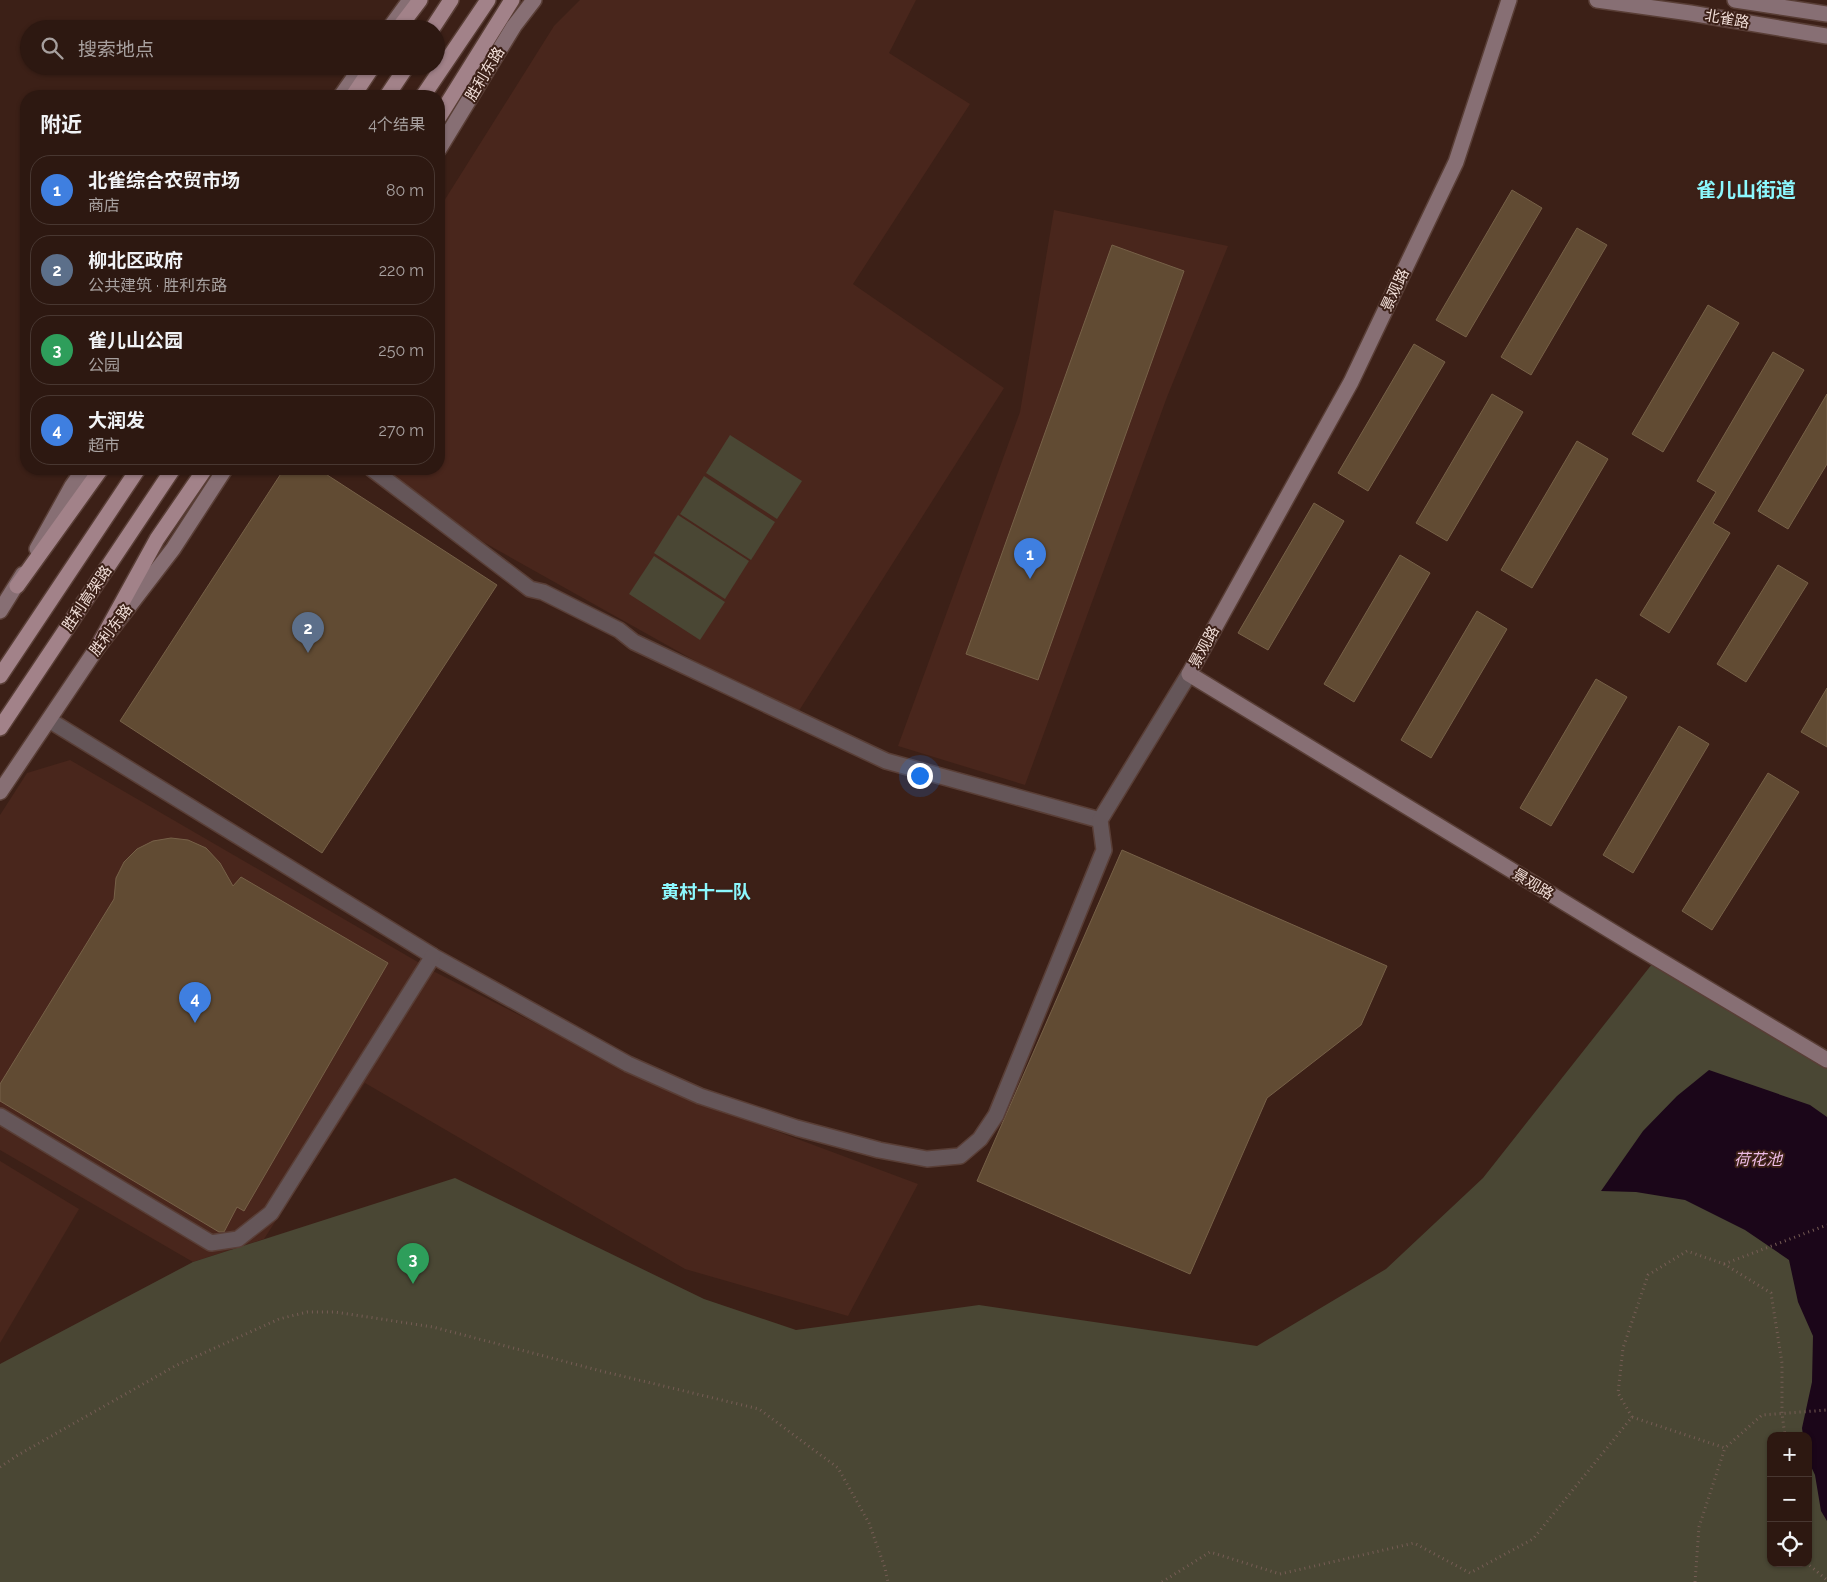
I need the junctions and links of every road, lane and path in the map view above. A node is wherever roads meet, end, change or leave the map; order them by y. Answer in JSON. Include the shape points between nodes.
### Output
{"nodes":[{"id":1,"x":410,"y":0,"type":"edge"},
{"id":2,"x":420,"y":0,"type":"edge"},
{"id":3,"x":451,"y":0,"type":"edge"},
{"id":4,"x":488,"y":0,"type":"edge"},
{"id":5,"x":512,"y":0,"type":"edge"},
{"id":6,"x":534,"y":0,"type":"edge"},
{"id":7,"x":1509,"y":0,"type":"edge"},
{"id":8,"x":1597,"y":0,"type":"edge"},
{"id":9,"x":1735,"y":0,"type":"edge"},
{"id":10,"x":1827,"y":14,"type":"edge"},
{"id":11,"x":396,"y":20,"type":"edge"},
{"id":12,"x":405,"y":20,"type":"edge"},
{"id":13,"x":438,"y":20,"type":"edge"},
{"id":14,"x":1827,"y":36,"type":"edge"},
{"id":15,"x":445,"y":64,"type":"edge"},
{"id":16,"x":356,"y":75,"type":"edge"},
{"id":17,"x":367,"y":75,"type":"edge"},
{"id":18,"x":401,"y":75,"type":"edge"},
{"id":19,"x":437,"y":75,"type":"edge"},
{"id":20,"x":345,"y":90,"type":"edge"},
{"id":21,"x":357,"y":90,"type":"edge"},
{"id":22,"x":391,"y":90,"type":"edge"},
{"id":23,"x":427,"y":90,"type":"edge"},
{"id":24,"x":445,"y":108,"type":"edge"},
{"id":25,"x":445,"y":139,"type":"edge"},
{"id":26,"x":80,"y":475,"type":"edge"},
{"id":27,"x":97,"y":475,"type":"edge"},
{"id":28,"x":134,"y":475,"type":"edge"},
{"id":29,"x":169,"y":475,"type":"edge"},
{"id":30,"x":200,"y":475,"type":"edge"},
{"id":31,"x":221,"y":475,"type":"edge"},
{"id":32,"x":380,"y":475,"type":"edge"},
{"id":33,"x":16,"y":586,"type":"junction"},
{"id":34,"x":0,"y":611,"type":"edge"},
{"id":35,"x":97,"y":648,"type":"junction"},
{"id":36,"x":1188,"y":674,"type":"junction"},
{"id":37,"x":0,"y":676,"type":"edge"},
{"id":38,"x":49,"y":720,"type":"junction"},
{"id":39,"x":0,"y":728,"type":"edge"},
{"id":40,"x":0,"y":792,"type":"edge"},
{"id":41,"x":1100,"y":820,"type":"junction"},
{"id":42,"x":433,"y":956,"type":"junction"},
{"id":43,"x":1827,"y":1060,"type":"edge"},
{"id":44,"x":0,"y":1116,"type":"edge"},
{"id":45,"x":1827,"y":1225,"type":"edge"},
{"id":46,"x":1724,"y":1264,"type":"junction"},
{"id":47,"x":1827,"y":1410,"type":"edge"},
{"id":48,"x":1782,"y":1414,"type":"junction"},
{"id":49,"x":1632,"y":1417,"type":"junction"},
{"id":50,"x":1784,"y":1432,"type":"edge"},
{"id":51,"x":1725,"y":1448,"type":"junction"},
{"id":52,"x":0,"y":1467,"type":"edge"},
{"id":53,"x":1811,"y":1567,"type":"edge"},
{"id":54,"x":1827,"y":1580,"type":"edge"},
{"id":55,"x":888,"y":1582,"type":"edge"},
{"id":56,"x":1162,"y":1582,"type":"edge"},
{"id":57,"x":1695,"y":1582,"type":"edge"}],
"edges":[{"from":1,"to":11,"type":"street"},
{"from":2,"to":12,"type":"main road"},
{"from":3,"to":13,"type":"main road"},
{"from":4,"to":15,"type":"main road"},
{"from":5,"to":24,"type":"main road"},
{"from":6,"to":25,"type":"street","name":"胜利东路","via":[[514,26]]},
{"from":7,"to":36,"type":"street","name":"景观路","via":[[1456,162],[1351,382]]},
{"from":8,"to":14,"type":"street","name":"北雀路"},
{"from":9,"to":10,"type":"street","name":"北雀路"},
{"from":16,"to":20,"type":"street"},
{"from":17,"to":21,"type":"main road"},
{"from":18,"to":22,"type":"main road"},
{"from":19,"to":23,"type":"main road"},
{"from":26,"to":33,"type":"street"},
{"from":27,"to":33,"type":"main road"},
{"from":28,"to":37,"type":"main road","name":"胜利高架路"},
{"from":29,"to":39,"type":"main road","name":"胜利高架路"},
{"from":30,"to":35,"type":"main road","via":[[157,539]]},
{"from":31,"to":35,"type":"street","name":"胜利东路","via":[[173,549]]},
{"from":32,"to":41,"type":"street","via":[[530,589],[544,592],[619,630],[634,642],[886,761]]},
{"from":33,"to":34,"type":"street"},
{"from":35,"to":38,"type":"street","name":"胜利东路"},
{"from":36,"to":41,"type":"street"},
{"from":36,"to":43,"type":"street","name":"景观路"},
{"from":38,"to":40,"type":"street","name":"胜利东路"},
{"from":38,"to":42,"type":"street"},
{"from":41,"to":42,"type":"street","via":[[1104,850],[996,1115],[980,1139],[960,1156],[927,1159],[879,1150],[797,1128],[700,1096],[628,1064]]},
{"from":42,"to":44,"type":"street","via":[[271,1213],[238,1239],[211,1243]]},
{"from":45,"to":46,"type":"path"},
{"from":46,"to":48,"type":"path","via":[[1770,1293],[1782,1363]]},
{"from":46,"to":49,"type":"path","via":[[1687,1251],[1648,1275],[1623,1348],[1618,1393]]},
{"from":47,"to":48,"type":"path"},
{"from":48,"to":50,"type":"path"},
{"from":48,"to":51,"type":"path","via":[[1762,1415]]},
{"from":49,"to":51,"type":"path"},
{"from":49,"to":56,"type":"path","via":[[1532,1539],[1470,1573],[1414,1543],[1280,1574],[1210,1552]]},
{"from":51,"to":57,"type":"path","via":[[1699,1527]]},
{"from":52,"to":55,"type":"path","via":[[175,1366],[279,1319],[307,1312],[335,1312],[433,1327],[759,1409],[838,1468],[869,1523]]},
{"from":53,"to":54,"type":"path"}]}
